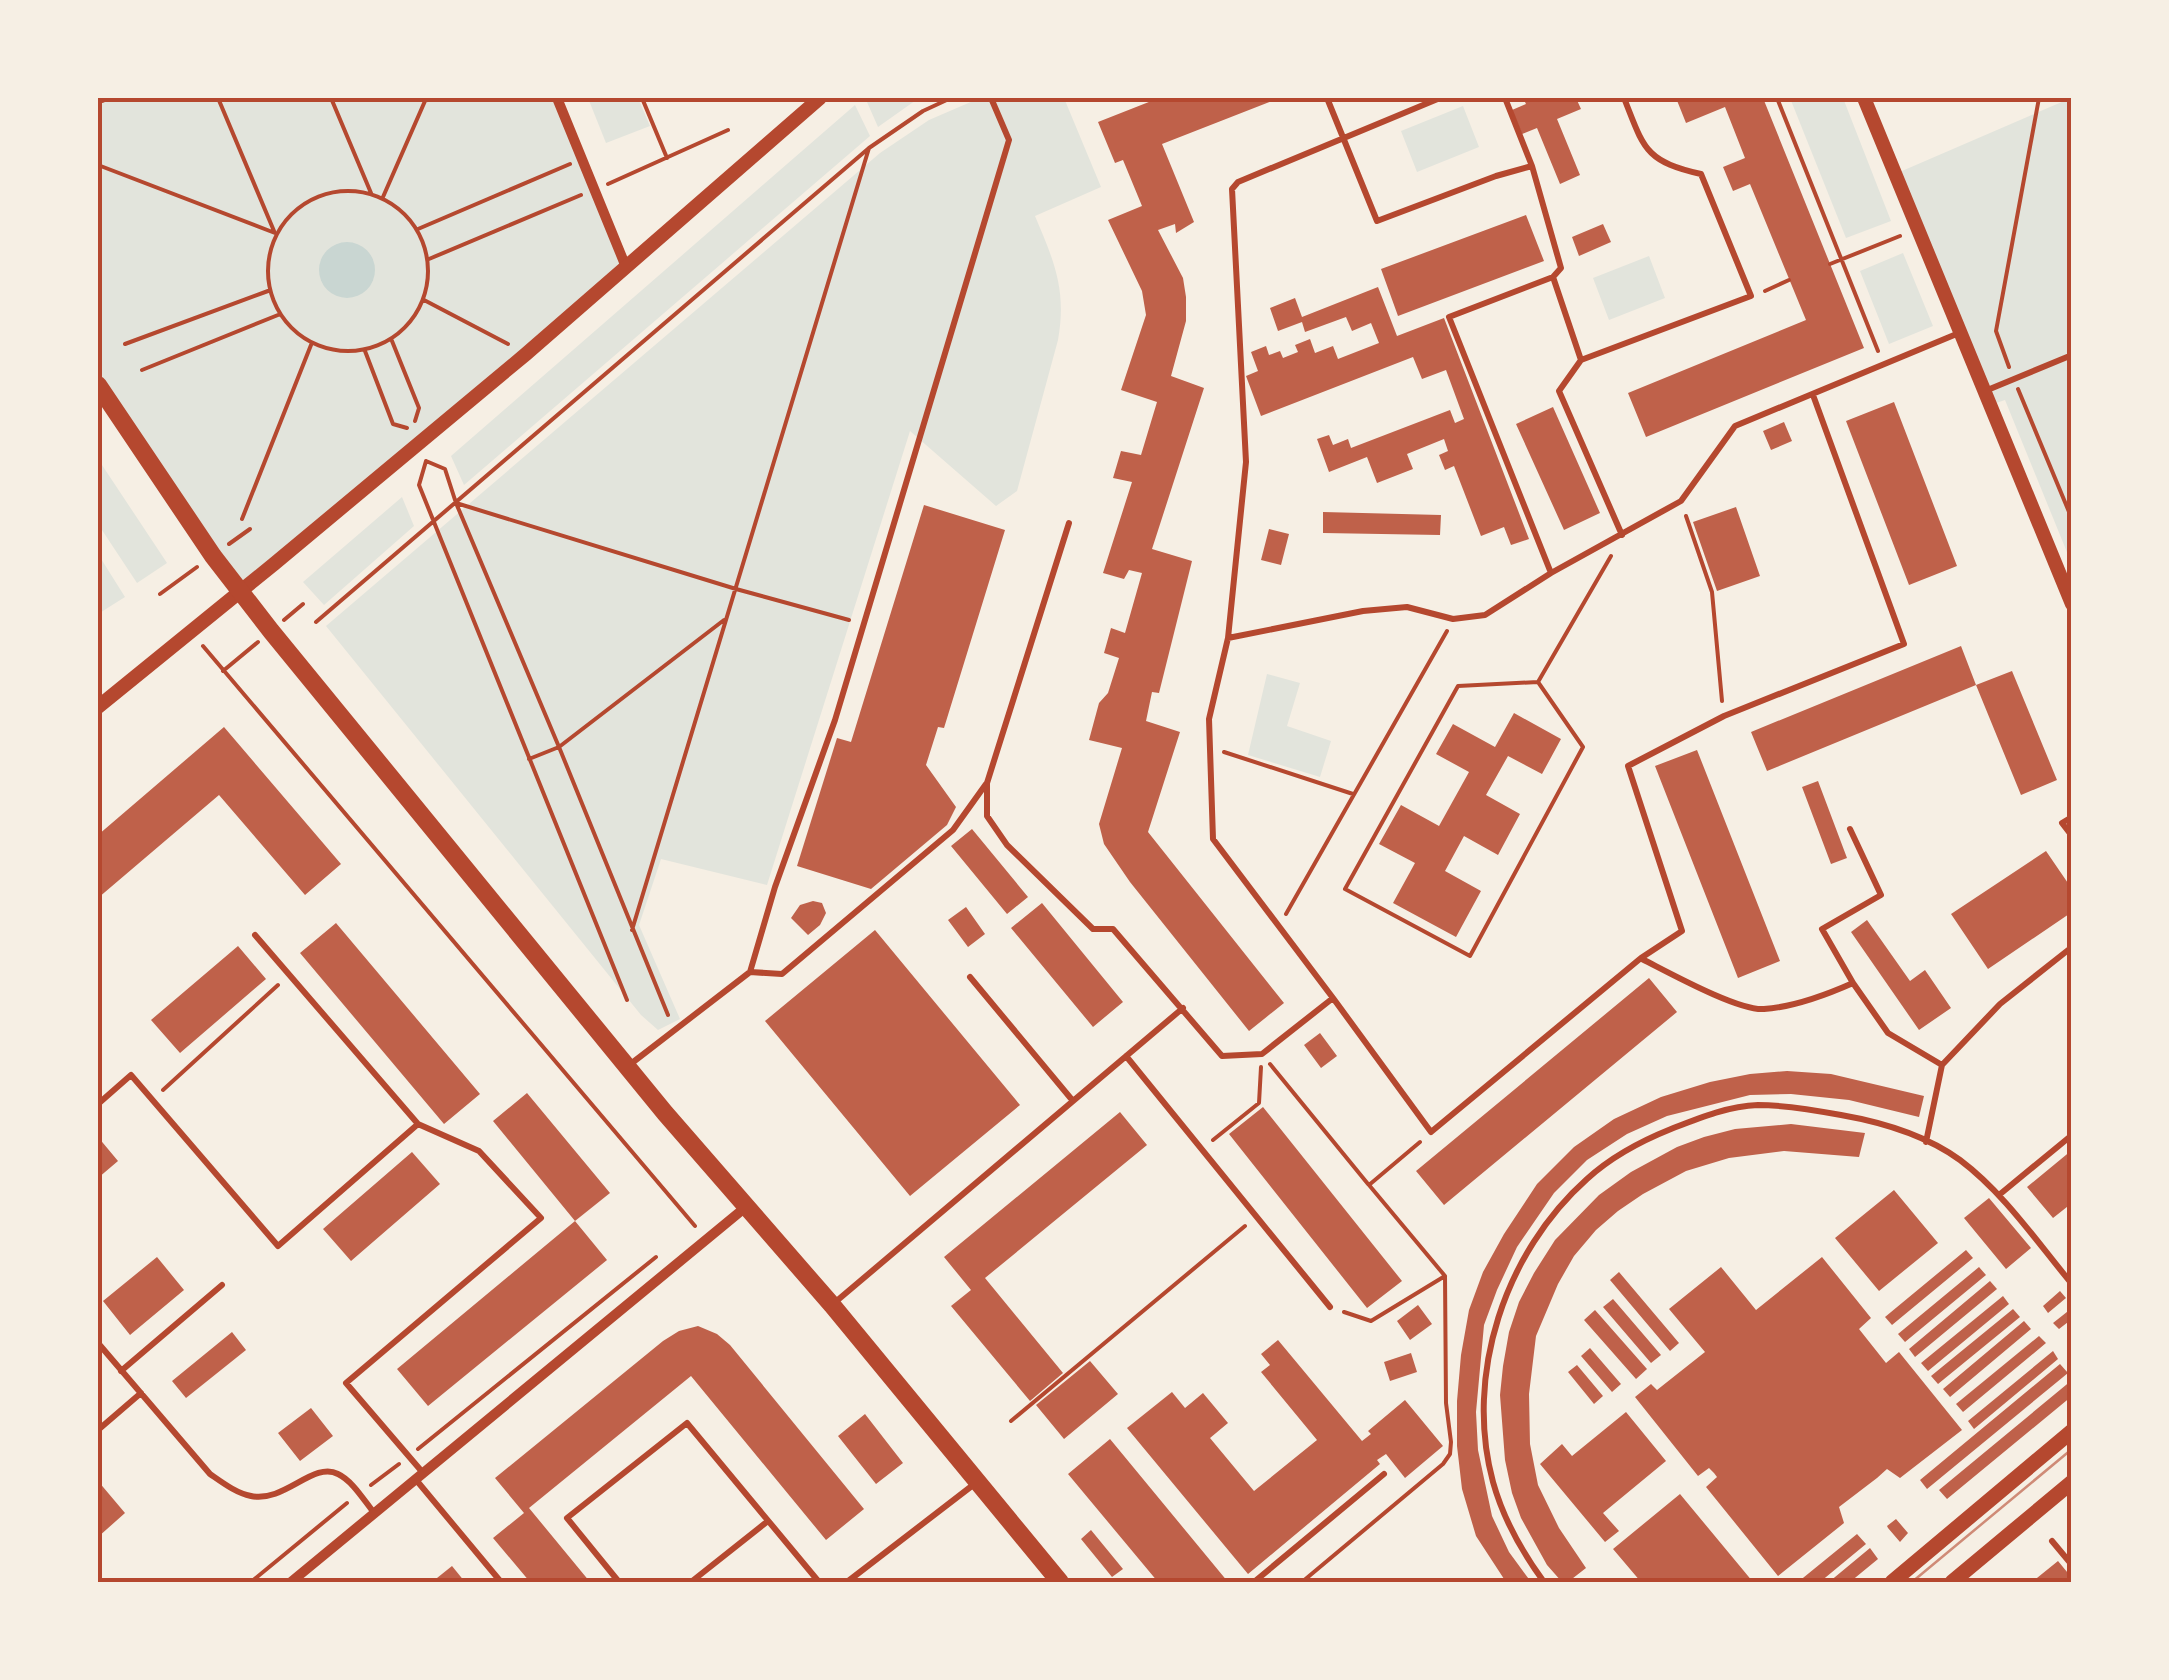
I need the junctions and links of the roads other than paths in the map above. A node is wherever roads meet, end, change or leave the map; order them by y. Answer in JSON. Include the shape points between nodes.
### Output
{"nodes":[{"id":1,"x":557,"y":98,"type":"edge"},
{"id":2,"x":820,"y":98,"type":"edge"},
{"id":3,"x":991,"y":98,"type":"edge"},
{"id":4,"x":1327,"y":98,"type":"edge"},
{"id":5,"x":1440,"y":98,"type":"edge"},
{"id":6,"x":1505,"y":98,"type":"edge"},
{"id":7,"x":1624,"y":98,"type":"edge"},
{"id":8,"x":1864,"y":98,"type":"edge"},
{"id":9,"x":1344,"y":139,"type":"junction"},
{"id":10,"x":1532,"y":166,"type":"junction"},
{"id":11,"x":626,"y":267,"type":"junction"},
{"id":12,"x":1553,"y":276,"type":"junction"},
{"id":13,"x":1960,"y":333,"type":"junction"},
{"id":14,"x":2072,"y":355,"type":"edge"},
{"id":15,"x":1582,"y":360,"type":"junction"},
{"id":16,"x":98,"y":385,"type":"edge"},
{"id":17,"x":1984,"y":391,"type":"junction"},
{"id":18,"x":1813,"y":394,"type":"junction"},
{"id":19,"x":1069,"y":523,"type":"dead end"},
{"id":20,"x":1622,"y":535,"type":"junction"},
{"id":21,"x":1551,"y":572,"type":"junction"},
{"id":22,"x":240,"y":592,"type":"junction"},
{"id":23,"x":2072,"y":604,"type":"edge"},
{"id":24,"x":1228,"y":638,"type":"junction"},
{"id":25,"x":98,"y":707,"type":"edge"},
{"id":26,"x":987,"y":783,"type":"junction"},
{"id":27,"x":2072,"y":817,"type":"edge"},
{"id":28,"x":1850,"y":829,"type":"dead end"},
{"id":29,"x":2072,"y":836,"type":"edge"},
{"id":30,"x":255,"y":935,"type":"dead end"},
{"id":31,"x":2072,"y":947,"type":"edge"},
{"id":32,"x":1641,"y":958,"type":"junction"},
{"id":33,"x":750,"y":972,"type":"junction"},
{"id":34,"x":970,"y":977,"type":"dead end"},
{"id":35,"x":1853,"y":983,"type":"junction"},
{"id":36,"x":1333,"y":998,"type":"junction"},
{"id":37,"x":1184,"y":1008,"type":"junction"},
{"id":38,"x":1126,"y":1056,"type":"junction"},
{"id":39,"x":1942,"y":1065,"type":"junction"},
{"id":40,"x":627,"y":1066,"type":"junction"},
{"id":41,"x":1073,"y":1101,"type":"junction"},
{"id":42,"x":98,"y":1104,"type":"edge"},
{"id":43,"x":418,"y":1124,"type":"junction"},
{"id":44,"x":2072,"y":1135,"type":"edge"},
{"id":45,"x":1926,"y":1142,"type":"junction"},
{"id":46,"x":1999,"y":1195,"type":"junction"},
{"id":47,"x":747,"y":1206,"type":"junction"},
{"id":48,"x":222,"y":1284,"type":"dead end"},
{"id":49,"x":2072,"y":1284,"type":"edge"},
{"id":50,"x":832,"y":1305,"type":"junction"},
{"id":51,"x":1330,"y":1307,"type":"road end"},
{"id":52,"x":98,"y":1344,"type":"edge"},
{"id":53,"x":121,"y":1371,"type":"junction"},
{"id":54,"x":142,"y":1393,"type":"junction"},
{"id":55,"x":98,"y":1430,"type":"edge"},
{"id":56,"x":2072,"y":1432,"type":"edge"},
{"id":57,"x":1384,"y":1474,"type":"dead end"},
{"id":58,"x":420,"y":1478,"type":"junction"},
{"id":59,"x":978,"y":1482,"type":"junction"},
{"id":60,"x":2072,"y":1482,"type":"edge"},
{"id":61,"x":374,"y":1514,"type":"junction"},
{"id":62,"x":768,"y":1522,"type":"junction"},
{"id":63,"x":2052,"y":1541,"type":"dead end"},
{"id":64,"x":2072,"y":1564,"type":"edge"},
{"id":65,"x":291,"y":1582,"type":"edge"},
{"id":66,"x":501,"y":1582,"type":"edge"},
{"id":67,"x":620,"y":1582,"type":"edge"},
{"id":68,"x":691,"y":1582,"type":"edge"},
{"id":69,"x":819,"y":1582,"type":"edge"},
{"id":70,"x":848,"y":1582,"type":"edge"},
{"id":71,"x":1060,"y":1582,"type":"edge"},
{"id":72,"x":1254,"y":1582,"type":"edge"},
{"id":73,"x":1544,"y":1582,"type":"edge"},
{"id":74,"x":1892,"y":1582,"type":"edge"},
{"id":75,"x":1952,"y":1582,"type":"edge"}],
"edges":[{"from":1,"to":11,"type":"street"},
{"from":2,"to":11,"type":"street"},
{"from":3,"to":33,"type":"lane","via":[[1009,140],[836,720]]},
{"from":4,"to":9,"type":"lane"},
{"from":5,"to":9,"type":"lane"},
{"from":6,"to":10,"type":"lane"},
{"from":7,"to":15,"type":"lane","via":[[1644,147],[1671,167],[1701,174],[1751,296]]},
{"from":8,"to":13,"type":"street"},
{"from":9,"to":10,"type":"lane","via":[[1377,221]]},
{"from":9,"to":24,"type":"lane","via":[[1232,189],[1246,462]]},
{"from":10,"to":12,"type":"lane","via":[[1562,268]]},
{"from":11,"to":22,"type":"street"},
{"from":12,"to":15,"type":"lane"},
{"from":12,"to":21,"type":"lane","via":[[1449,317]]},
{"from":13,"to":17,"type":"street"},
{"from":13,"to":18,"type":"lane"},
{"from":14,"to":17,"type":"lane"},
{"from":15,"to":20,"type":"lane","via":[[1559,391]]},
{"from":16,"to":22,"type":"main road"},
{"from":17,"to":23,"type":"street"},
{"from":18,"to":20,"type":"lane","via":[[1734,426],[1681,501]]},
{"from":18,"to":32,"type":"lane","via":[[1904,644],[1724,716],[1628,766],[1682,930]]},
{"from":19,"to":26,"type":"lane"},
{"from":20,"to":21,"type":"lane"},
{"from":21,"to":24,"type":"lane","via":[[1485,615],[1453,619],[1392,608]]},
{"from":22,"to":25,"type":"street"},
{"from":22,"to":40,"type":"main road"},
{"from":24,"to":36,"type":"lane","via":[[1209,719],[1213,839]]},
{"from":26,"to":33,"type":"lane","via":[[953,830],[782,974]]},
{"from":26,"to":37,"type":"lane","via":[[987,816],[1007,845],[1093,929],[1113,929]]},
{"from":27,"to":29,"type":"lane","via":[[2062,823]]},
{"from":28,"to":35,"type":"lane","via":[[1880,895],[1822,929]]},
{"from":30,"to":43,"type":"lane"},
{"from":31,"to":39,"type":"lane","via":[[2000,1004]]},
{"from":32,"to":35,"type":"lane","via":[[1760,1010]]},
{"from":32,"to":36,"type":"lane","via":[[1431,1132]]},
{"from":33,"to":40,"type":"lane"},
{"from":34,"to":41,"type":"lane"},
{"from":35,"to":39,"type":"lane","via":[[1888,1033]]},
{"from":36,"to":37,"type":"lane","via":[[1262,1054],[1222,1056]]},
{"from":37,"to":38,"type":"lane"},
{"from":38,"to":41,"type":"lane"},
{"from":38,"to":51,"type":"lane"},
{"from":39,"to":45,"type":"lane"},
{"from":40,"to":47,"type":"main road"},
{"from":41,"to":50,"type":"lane"},
{"from":42,"to":43,"type":"lane","via":[[131,1075],[278,1246]]},
{"from":43,"to":58,"type":"lane","via":[[479,1151],[541,1218],[346,1383]]},
{"from":44,"to":46,"type":"lane"},
{"from":45,"to":46,"type":"lane","via":[[1959,1159]]},
{"from":45,"to":73,"type":"lane","via":[[1876,1122],[1812,1109],[1726,1110],[1648,1138],[1587,1178],[1558,1209],[1514,1275],[1498,1314],[1483,1405],[1493,1482]]},
{"from":46,"to":49,"type":"lane"},
{"from":47,"to":50,"type":"main road"},
{"from":47,"to":58,"type":"street"},
{"from":48,"to":53,"type":"lane"},
{"from":50,"to":59,"type":"main road"},
{"from":52,"to":53,"type":"lane"},
{"from":53,"to":54,"type":"lane"},
{"from":54,"to":55,"type":"lane"},
{"from":54,"to":61,"type":"lane","via":[[210,1474],[240,1492],[263,1498],[326,1471],[338,1474]]},
{"from":56,"to":74,"type":"main road"},
{"from":57,"to":72,"type":"lane"},
{"from":58,"to":61,"type":"street"},
{"from":58,"to":66,"type":"lane"},
{"from":59,"to":70,"type":"lane"},
{"from":59,"to":71,"type":"main road"},
{"from":60,"to":75,"type":"main road"},
{"from":61,"to":65,"type":"street"},
{"from":62,"to":67,"type":"lane","via":[[687,1424],[567,1518]]},
{"from":62,"to":68,"type":"lane"},
{"from":62,"to":69,"type":"lane"},
{"from":63,"to":64,"type":"lane"}]}
